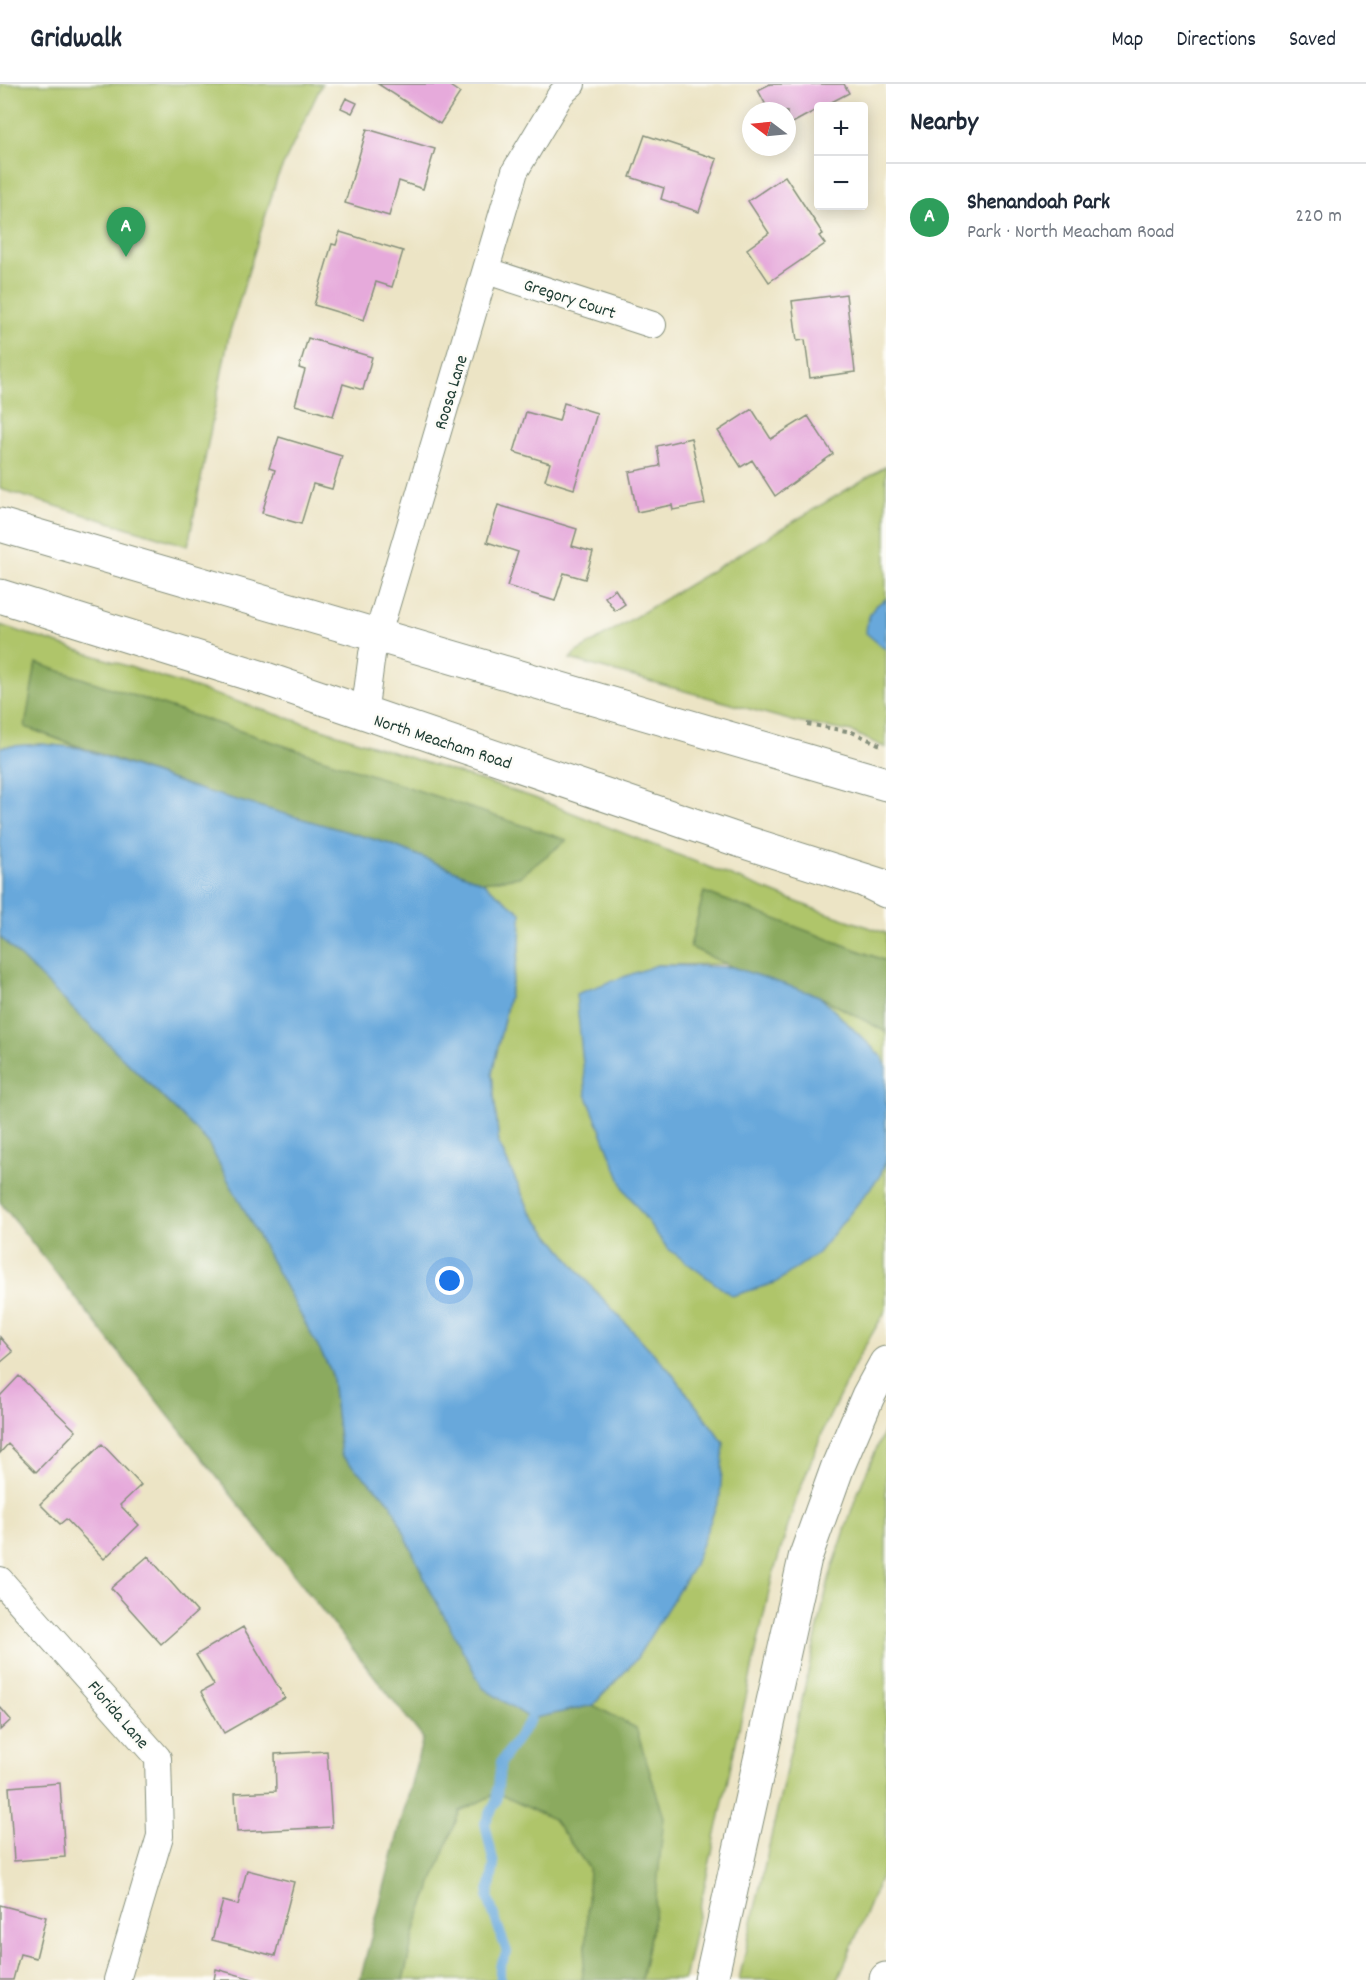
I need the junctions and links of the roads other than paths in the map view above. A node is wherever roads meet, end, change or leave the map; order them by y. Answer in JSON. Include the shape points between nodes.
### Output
{"nodes":[{"id":1,"x":572,"y":84,"type":"edge"},
{"id":2,"x":487,"y":271,"type":"junction"},
{"id":3,"x":653,"y":325,"type":"dead end"},
{"id":4,"x":0,"y":525,"type":"edge"},
{"id":5,"x":0,"y":596,"type":"edge"},
{"id":6,"x":378,"y":635,"type":"junction"},
{"id":7,"x":364,"y":715,"type":"junction"},
{"id":8,"x":886,"y":784,"type":"edge"},
{"id":9,"x":880,"y":886,"type":"edge"},
{"id":10,"x":886,"y":1363,"type":"edge"},
{"id":11,"x":0,"y":1580,"type":"edge"},
{"id":12,"x":117,"y":1980,"type":"edge"},
{"id":13,"x":711,"y":1980,"type":"edge"}],
"edges":[{"from":1,"to":2,"type":"street","name":"Roosa Lane","via":[[561,94],[515,171]]},
{"from":2,"to":3,"type":"street","name":"Gregory Court"},
{"from":2,"to":6,"type":"street","name":"Roosa Lane"},
{"from":4,"to":6,"type":"main road"},
{"from":5,"to":7,"type":"main road","name":"North Meacham Road","via":[[266,679]]},
{"from":6,"to":7,"type":"street","name":"Roosa Lane"},
{"from":6,"to":8,"type":"main road"},
{"from":7,"to":9,"type":"main road","name":"North Meacham Road"},
{"from":10,"to":13,"type":"main road","via":[[838,1466],[805,1558]]},
{"from":11,"to":12,"type":"street","name":"Florida Lane","via":[[158,1758],[160,1836]]}]}
